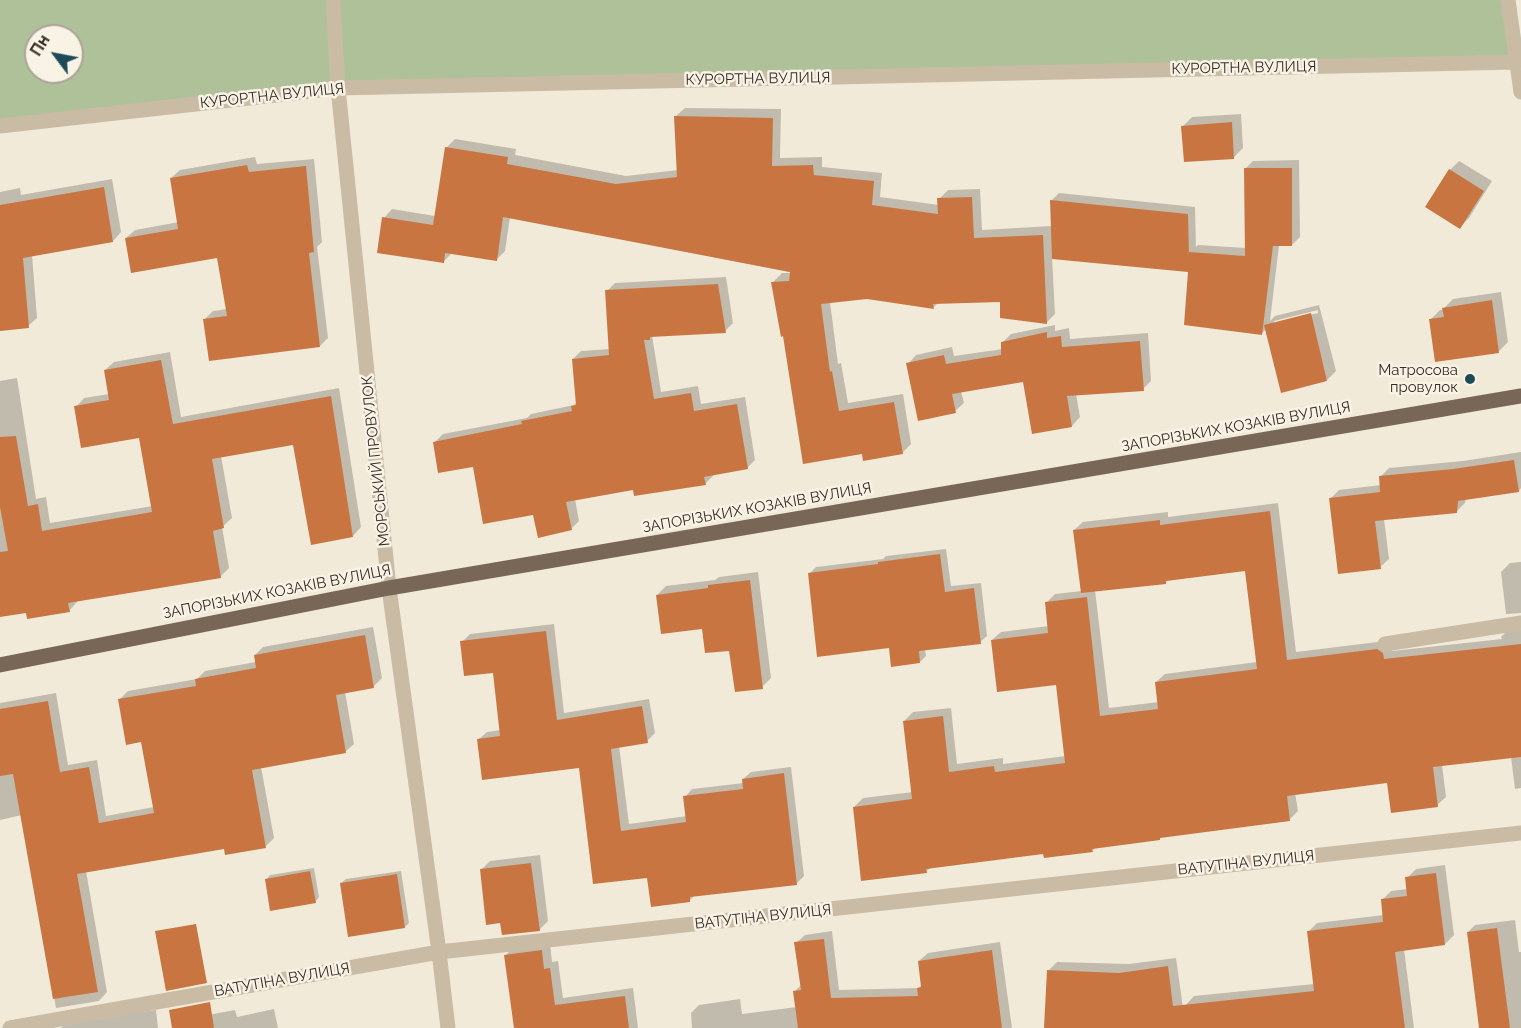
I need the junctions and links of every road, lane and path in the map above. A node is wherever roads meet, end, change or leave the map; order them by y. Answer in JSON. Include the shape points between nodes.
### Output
{"nodes":[{"id":1,"x":333,"y":0,"type":"edge"},
{"id":2,"x":1508,"y":0,"type":"edge"},
{"id":3,"x":1517,"y":62,"type":"junction"},
{"id":4,"x":338,"y":88,"type":"junction"},
{"id":5,"x":1521,"y":92,"type":"edge"},
{"id":6,"x":0,"y":126,"type":"edge"},
{"id":7,"x":1521,"y":396,"type":"edge"},
{"id":8,"x":389,"y":588,"type":"junction"},
{"id":9,"x":1521,"y":623,"type":"edge"},
{"id":10,"x":1385,"y":644,"type":"dead end"},
{"id":11,"x":0,"y":665,"type":"edge"},
{"id":12,"x":1521,"y":833,"type":"edge"},
{"id":13,"x":440,"y":952,"type":"junction"},
{"id":14,"x":10,"y":1028,"type":"edge"},
{"id":15,"x":448,"y":1028,"type":"edge"}],
"edges":[{"from":1,"to":4,"type":"street","name":"МОРСЬКИЙ ПРОВУЛОК"},
{"from":2,"to":3,"type":"street"},
{"from":3,"to":4,"type":"street","name":"КУРОРТНА ВУЛИЦЯ"},
{"from":3,"to":5,"type":"street"},
{"from":4,"to":6,"type":"street","name":"КУРОРТНА ВУЛИЦЯ"},
{"from":4,"to":8,"type":"street","name":"МОРСЬКИЙ ПРОВУЛОК"},
{"from":7,"to":8,"type":"main road","name":"ЗАПОРІЗЬКИХ КОЗАКІВ ВУЛИЦЯ"},
{"from":8,"to":11,"type":"main road","name":"ЗАПОРІЗЬКИХ КОЗАКІВ ВУЛИЦЯ"},
{"from":8,"to":13,"type":"street","name":"МОРСЬКИЙ ПРОВУЛОК"},
{"from":9,"to":10,"type":"street"},
{"from":12,"to":13,"type":"street","name":"ВАТУТІНА ВУЛИЦЯ"},
{"from":13,"to":14,"type":"street","name":"ВАТУТІНА ВУЛИЦЯ"},
{"from":13,"to":15,"type":"street","name":"МОРСЬКИЙ ПРОВУЛОК"}]}
